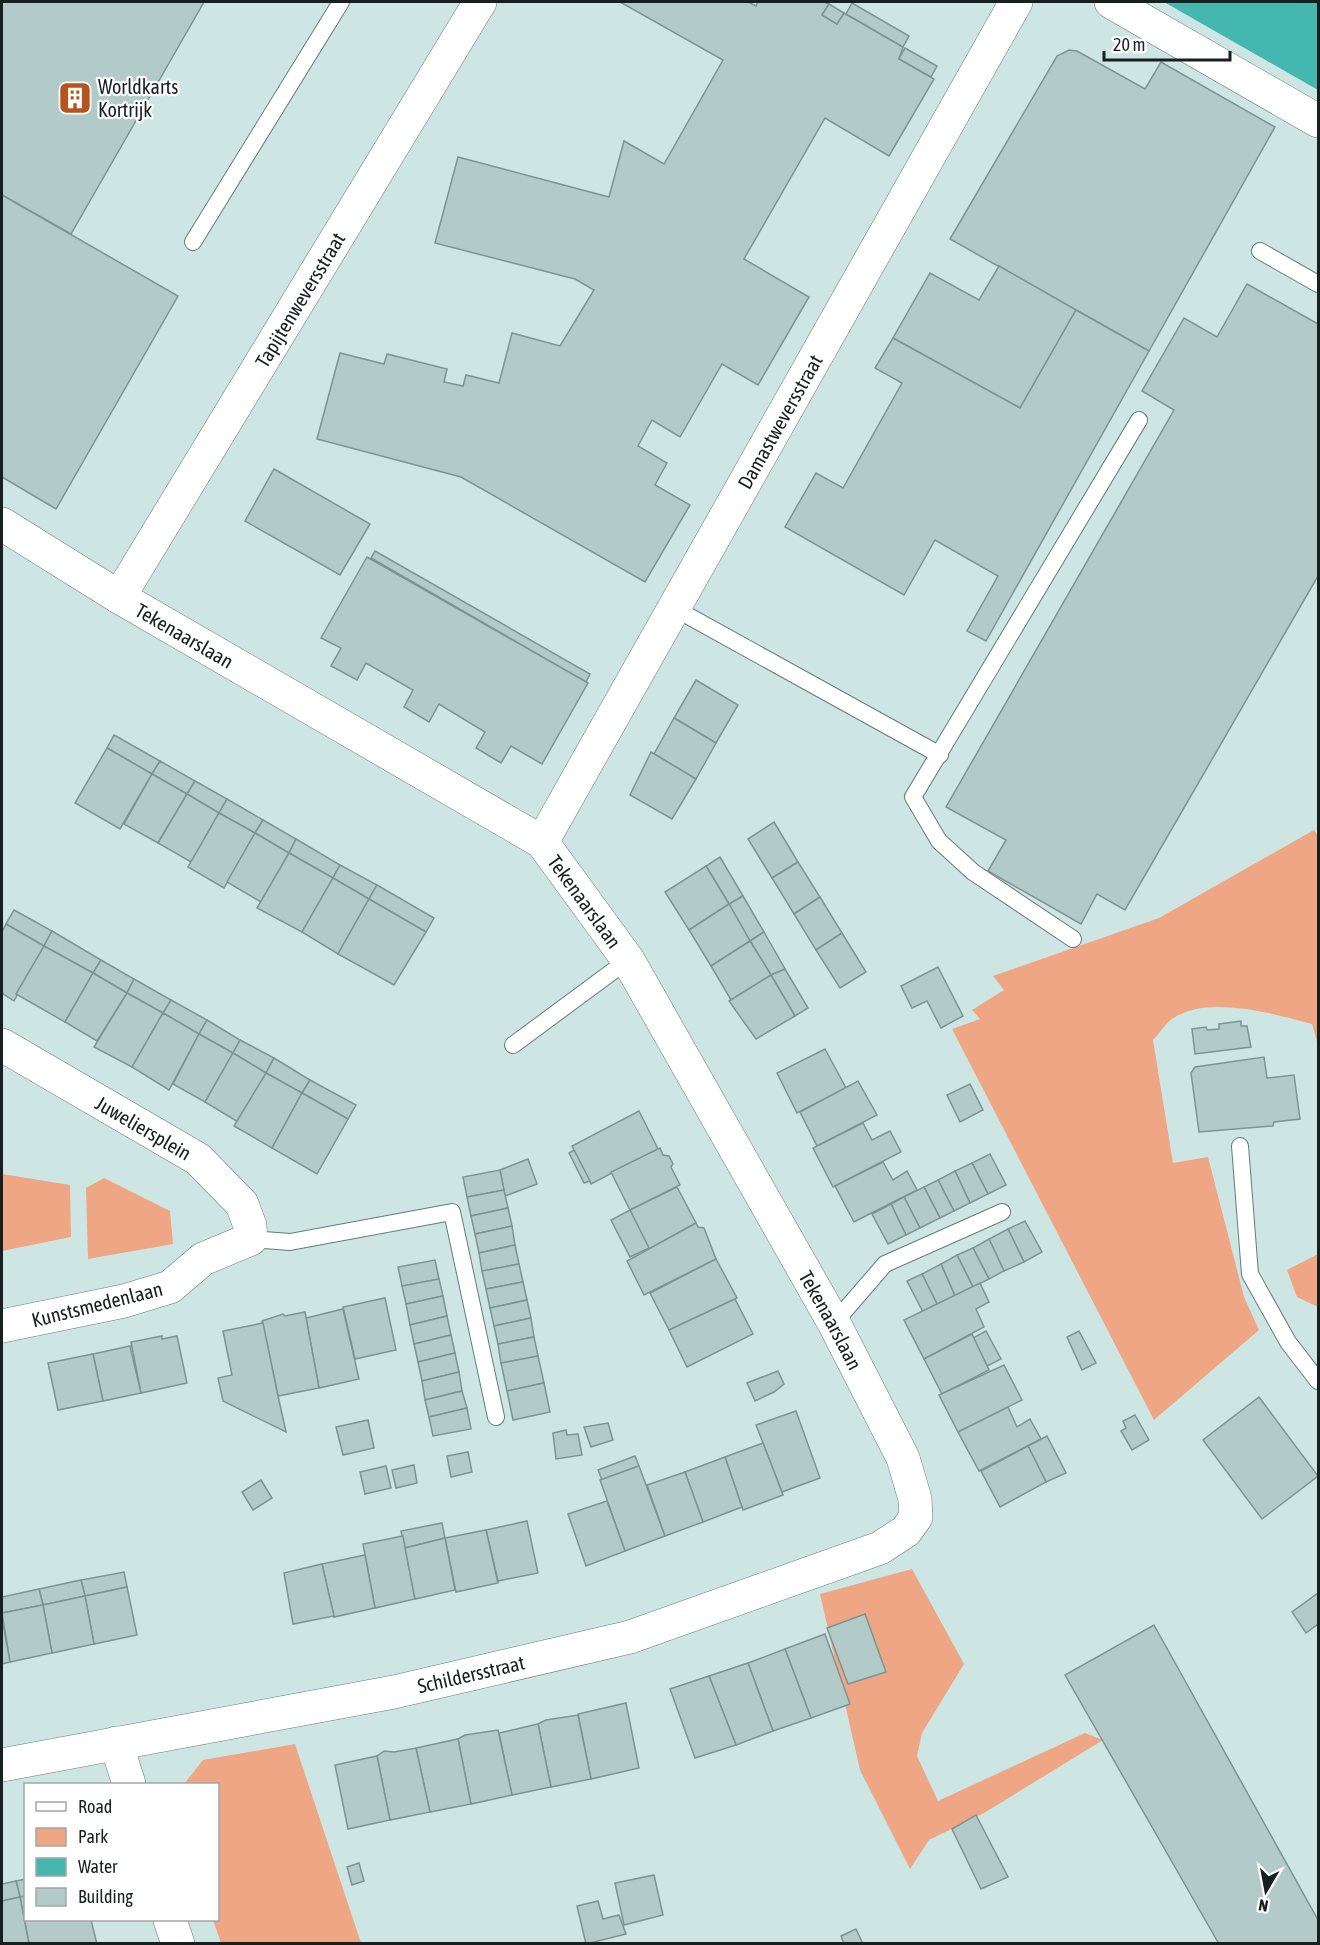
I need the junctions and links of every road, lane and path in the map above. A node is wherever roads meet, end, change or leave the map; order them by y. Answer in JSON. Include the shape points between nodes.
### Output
{"nodes":[{"id":1,"x":341,"y":2,"type":"edge"},
{"id":2,"x":480,"y":2,"type":"edge"},
{"id":3,"x":1016,"y":2,"type":"edge"},
{"id":4,"x":1111,"y":2,"type":"edge"},
{"id":5,"x":1318,"y":121,"type":"edge"},
{"id":6,"x":193,"y":242,"type":"dead end"},
{"id":7,"x":1260,"y":251,"type":"dead end"},
{"id":8,"x":1318,"y":284,"type":"edge"},
{"id":9,"x":1139,"y":420,"type":"dead end"},
{"id":10,"x":2,"y":524,"type":"edge"},
{"id":11,"x":119,"y":597,"type":"junction"},
{"id":12,"x":674,"y":608,"type":"junction"},
{"id":13,"x":940,"y":755,"type":"junction"},
{"id":14,"x":542,"y":842,"type":"junction"},
{"id":15,"x":1073,"y":939,"type":"dead end"},
{"id":16,"x":628,"y":960,"type":"junction"},
{"id":17,"x":2,"y":1045,"type":"edge"},
{"id":18,"x":513,"y":1045,"type":"dead end"},
{"id":19,"x":1240,"y":1146,"type":"dead end"},
{"id":20,"x":1002,"y":1212,"type":"dead end"},
{"id":21,"x":251,"y":1239,"type":"junction"},
{"id":22,"x":834,"y":1323,"type":"junction"},
{"id":23,"x":2,"y":1326,"type":"edge"},
{"id":24,"x":1318,"y":1381,"type":"edge"},
{"id":25,"x":496,"y":1417,"type":"dead end"},
{"id":26,"x":916,"y":1516,"type":"joint"},
{"id":27,"x":116,"y":1743,"type":"junction"},
{"id":28,"x":2,"y":1765,"type":"edge"},
{"id":29,"x":128,"y":1783,"type":"edge"},
{"id":30,"x":170,"y":1921,"type":"edge"},
{"id":31,"x":178,"y":1944,"type":"edge"}],
"edges":[{"from":1,"to":6,"type":"lane"},
{"from":2,"to":11,"type":"street","name":"Tapijtenweversstraat"},
{"from":3,"to":12,"type":"street","name":"Damastweversstraat"},
{"from":4,"to":5,"type":"street"},
{"from":7,"to":8,"type":"lane"},
{"from":9,"to":13,"type":"lane"},
{"from":10,"to":11,"type":"street","name":"Tekenaarslaan"},
{"from":11,"to":14,"type":"street","name":"Tekenaarslaan"},
{"from":12,"to":13,"type":"lane"},
{"from":12,"to":14,"type":"street","name":"Damastweversstraat"},
{"from":13,"to":15,"type":"lane","via":[[913,797],[939,841],[973,872]]},
{"from":14,"to":16,"type":"street","name":"Tekenaarslaan"},
{"from":16,"to":18,"type":"lane"},
{"from":16,"to":22,"type":"street","name":"Tekenaarslaan"},
{"from":17,"to":21,"type":"street","name":"Juweliersplein","via":[[198,1159],[242,1204]]},
{"from":19,"to":24,"type":"lane","via":[[1250,1274],[1288,1342]]},
{"from":20,"to":22,"type":"lane","via":[[885,1264]]},
{"from":21,"to":23,"type":"street","name":"Kunstsmedenlaan","via":[[203,1259],[170,1287],[124,1301]]},
{"from":21,"to":25,"type":"lane","via":[[290,1242],[452,1212]]},
{"from":22,"to":26,"type":"street","name":"Tekenaarslaan","via":[[903,1458]]},
{"from":26,"to":27,"type":"street","name":"Schildersstraat","via":[[906,1531],[880,1548],[630,1638],[394,1692]]},
{"from":27,"to":28,"type":"street","name":"Schildersstraat"},
{"from":27,"to":29,"type":"street"},
{"from":30,"to":31,"type":"street"}]}
